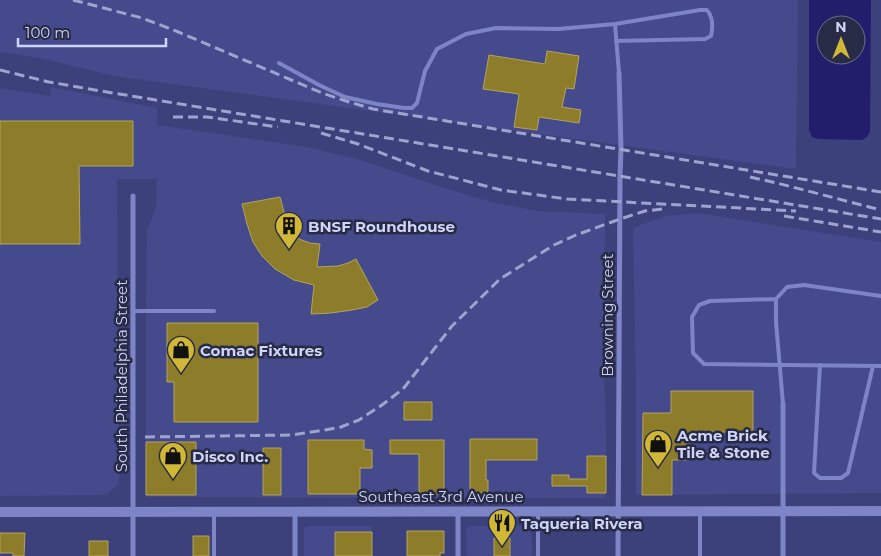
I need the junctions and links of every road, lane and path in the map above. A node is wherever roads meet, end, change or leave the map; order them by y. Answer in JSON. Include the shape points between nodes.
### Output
{"nodes":[{"id":1,"x":615,"y":24,"type":"junction"},
{"id":2,"x":616,"y":41,"type":"junction"},
{"id":3,"x":279,"y":63,"type":"dead end"},
{"id":4,"x":619,"y":73,"type":"joint"},
{"id":5,"x":133,"y":196,"type":"dead end"},
{"id":6,"x":881,"y":296,"type":"edge"},
{"id":7,"x":776,"y":299,"type":"junction"},
{"id":8,"x":134,"y":311,"type":"junction"},
{"id":9,"x":214,"y":311,"type":"dead end"},
{"id":10,"x":779,"y":365,"type":"junction"},
{"id":11,"x":820,"y":365,"type":"junction"},
{"id":12,"x":873,"y":366,"type":"junction"},
{"id":13,"x":881,"y":366,"type":"edge"},
{"id":14,"x":783,"y":404,"type":"joint"},
{"id":15,"x":214,"y":511,"type":"junction"},
{"id":16,"x":295,"y":511,"type":"junction"},
{"id":17,"x":458,"y":511,"type":"junction"},
{"id":18,"x":538,"y":511,"type":"junction"},
{"id":19,"x":618,"y":511,"type":"junction"},
{"id":20,"x":700,"y":511,"type":"junction"},
{"id":21,"x":783,"y":511,"type":"junction"},
{"id":22,"x":881,"y":511,"type":"edge"},
{"id":23,"x":0,"y":512,"type":"edge"},
{"id":24,"x":133,"y":512,"type":"junction"},
{"id":25,"x":133,"y":556,"type":"edge"},
{"id":26,"x":214,"y":556,"type":"edge"},
{"id":27,"x":295,"y":556,"type":"edge"},
{"id":28,"x":458,"y":556,"type":"edge"},
{"id":29,"x":538,"y":556,"type":"edge"},
{"id":30,"x":618,"y":556,"type":"edge"},
{"id":31,"x":700,"y":556,"type":"edge"},
{"id":32,"x":783,"y":556,"type":"edge"}],
"edges":[{"from":1,"to":2,"type":"lane"},
{"from":1,"to":2,"type":"lane","via":[[707,10],[711,15],[712,30],[711,36],[705,39]]},
{"from":1,"to":3,"type":"lane","via":[[558,29],[496,28],[466,34],[437,49],[425,71],[417,103],[412,108],[345,97]]},
{"from":2,"to":4,"type":"lane"},
{"from":4,"to":19,"type":"street","name":"Browning Street"},
{"from":5,"to":8,"type":"street","name":"South Philadelphia Street"},
{"from":6,"to":7,"type":"lane","via":[[804,285],[786,287]]},
{"from":7,"to":10,"type":"lane"},
{"from":7,"to":10,"type":"lane","via":[[710,301],[699,305],[692,317],[693,353],[704,364]]},
{"from":8,"to":9,"type":"lane"},
{"from":8,"to":24,"type":"street","name":"South Philadelphia Street"},
{"from":10,"to":11,"type":"lane"},
{"from":10,"to":14,"type":"lane"},
{"from":11,"to":12,"type":"lane"},
{"from":11,"to":12,"type":"lane","via":[[814,472],[820,478],[841,478],[848,473]]},
{"from":12,"to":13,"type":"lane"},
{"from":14,"to":21,"type":"street"},
{"from":15,"to":16,"type":"main road","name":"Southeast 3rd Avenue"},
{"from":15,"to":24,"type":"main road","name":"Southeast 3rd Avenue"},
{"from":15,"to":26,"type":"lane"},
{"from":16,"to":17,"type":"main road","name":"Southeast 3rd Avenue"},
{"from":16,"to":27,"type":"street"},
{"from":17,"to":18,"type":"main road","name":"Southeast 3rd Avenue"},
{"from":17,"to":28,"type":"street"},
{"from":18,"to":19,"type":"main road","name":"Southeast 3rd Avenue"},
{"from":18,"to":29,"type":"lane"},
{"from":19,"to":20,"type":"main road","name":"Southeast 3rd Avenue"},
{"from":19,"to":30,"type":"street","name":"Browning Street"},
{"from":20,"to":21,"type":"main road","name":"Southeast 3rd Avenue"},
{"from":20,"to":31,"type":"lane"},
{"from":21,"to":22,"type":"main road","name":"Southeast 3rd Avenue"},
{"from":21,"to":32,"type":"street"},
{"from":23,"to":24,"type":"main road","name":"Southeast 3rd Avenue"},
{"from":24,"to":25,"type":"street","name":"South Philadelphia Street"}]}
